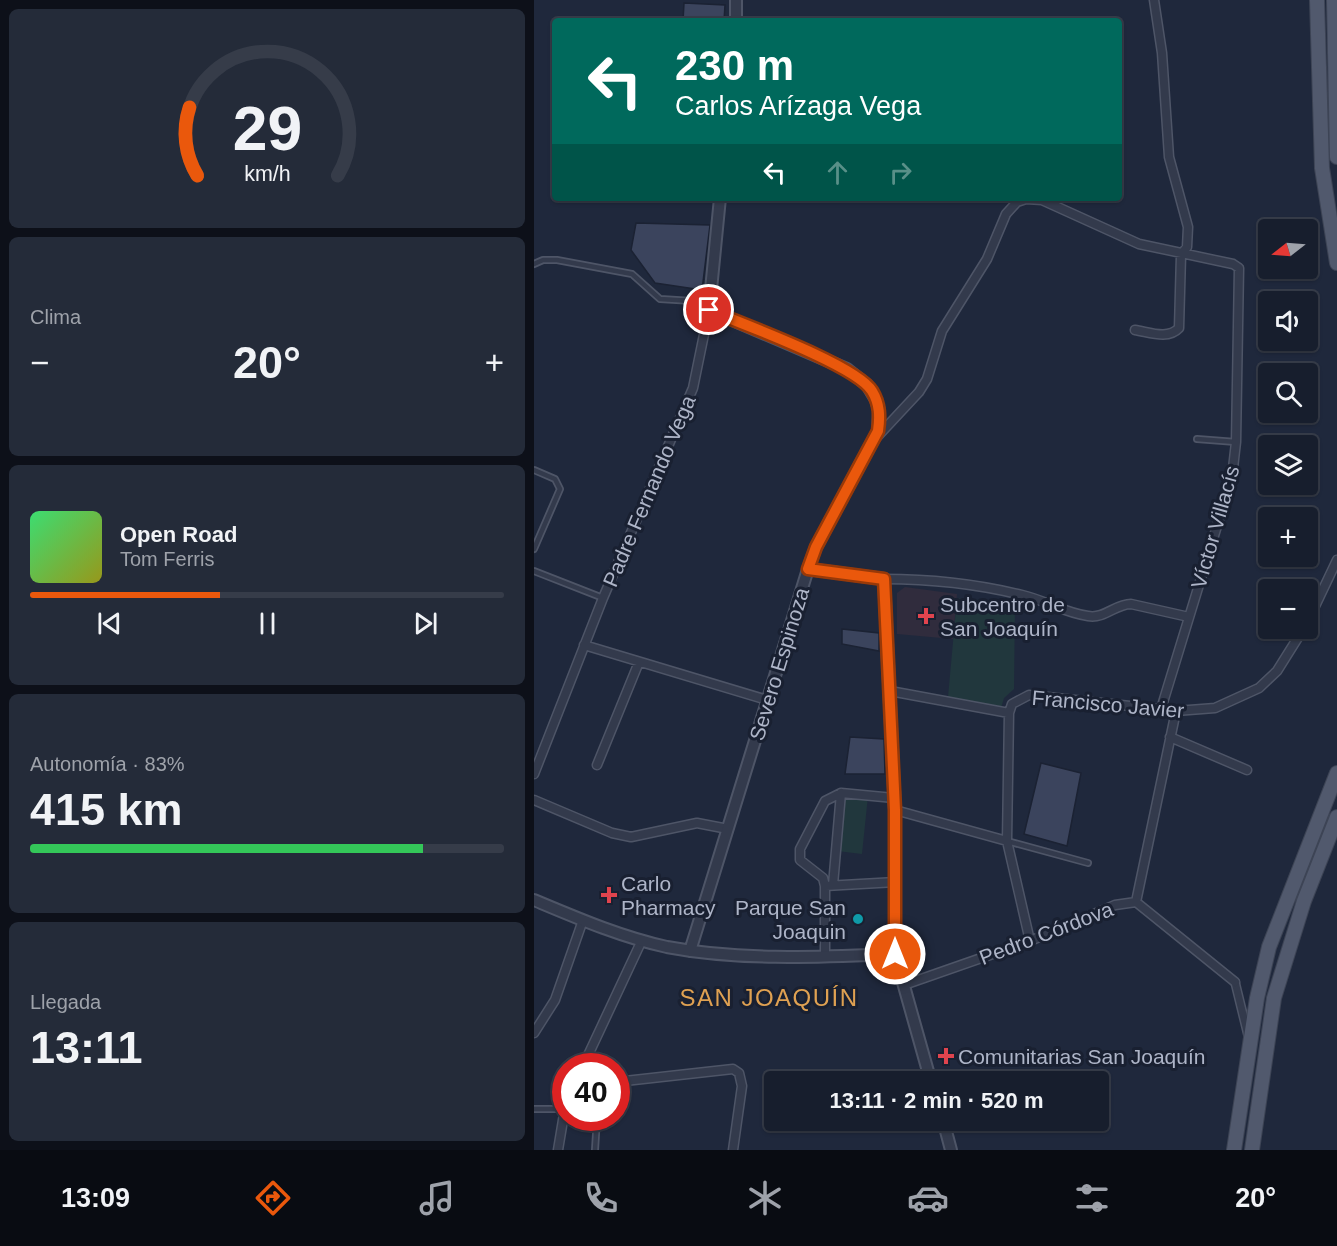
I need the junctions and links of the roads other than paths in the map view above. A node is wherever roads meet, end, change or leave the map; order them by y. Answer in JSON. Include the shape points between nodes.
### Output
{"nodes":[{"id":1,"x":736,"y":0,"type":"edge"},
{"id":2,"x":1154,"y":0,"type":"edge"},
{"id":3,"x":1317,"y":0,"type":"edge"},
{"id":4,"x":1334,"y":0,"type":"edge"},
{"id":5,"x":736,"y":18,"type":"edge"},
{"id":6,"x":1337,"y":157,"type":"edge"},
{"id":7,"x":720,"y":201,"type":"edge"},
{"id":8,"x":1020,"y":201,"type":"edge"},
{"id":9,"x":1044,"y":201,"type":"edge"},
{"id":10,"x":1181,"y":255,"type":"junction"},
{"id":11,"x":1337,"y":263,"type":"edge"},
{"id":12,"x":534,"y":264,"type":"edge"},
{"id":13,"x":709,"y":306,"type":"junction"},
{"id":14,"x":1135,"y":330,"type":"dead end"},
{"id":15,"x":1197,"y":439,"type":"dead end"},
{"id":16,"x":873,"y":441,"type":"junction"},
{"id":17,"x":1236,"y":442,"type":"junction"},
{"id":18,"x":534,"y":470,"type":"edge"},
{"id":19,"x":534,"y":549,"type":"edge"},
{"id":20,"x":1337,"y":560,"type":"edge"},
{"id":21,"x":808,"y":569,"type":"junction"},
{"id":22,"x":534,"y":571,"type":"edge"},
{"id":23,"x":884,"y":579,"type":"junction"},
{"id":24,"x":603,"y":598,"type":"junction"},
{"id":25,"x":1318,"y":600,"type":"edge"},
{"id":26,"x":1189,"y":616,"type":"junction"},
{"id":27,"x":1297,"y":639,"type":"edge"},
{"id":28,"x":584,"y":645,"type":"junction"},
{"id":29,"x":639,"y":662,"type":"junction"},
{"id":30,"x":890,"y":692,"type":"junction"},
{"id":31,"x":767,"y":700,"type":"junction"},
{"id":32,"x":1161,"y":709,"type":"junction"},
{"id":33,"x":1176,"y":711,"type":"junction"},
{"id":34,"x":1009,"y":712,"type":"junction"},
{"id":35,"x":1170,"y":737,"type":"junction"},
{"id":36,"x":597,"y":765,"type":"dead end"},
{"id":37,"x":1247,"y":770,"type":"dead end"},
{"id":38,"x":1337,"y":773,"type":"edge"},
{"id":39,"x":534,"y":774,"type":"edge"},
{"id":40,"x":841,"y":793,"type":"junction"},
{"id":41,"x":894,"y":798,"type":"junction"},
{"id":42,"x":534,"y":800,"type":"edge"},
{"id":43,"x":895,"y":810,"type":"junction"},
{"id":44,"x":1337,"y":817,"type":"edge"},
{"id":45,"x":728,"y":829,"type":"junction"},
{"id":46,"x":1007,"y":841,"type":"junction"},
{"id":47,"x":1088,"y":862,"type":"dead end"},
{"id":48,"x":896,"y":882,"type":"junction"},
{"id":49,"x":829,"y":886,"type":"junction"},
{"id":50,"x":534,"y":900,"type":"edge"},
{"id":51,"x":1136,"y":902,"type":"junction"},
{"id":52,"x":583,"y":920,"type":"junction"},
{"id":53,"x":642,"y":940,"type":"junction"},
{"id":54,"x":1030,"y":941,"type":"junction"},
{"id":55,"x":690,"y":951,"type":"junction"},
{"id":56,"x":895,"y":954,"type":"junction"},
{"id":57,"x":825,"y":956,"type":"junction"},
{"id":58,"x":1235,"y":982,"type":"joint"},
{"id":59,"x":904,"y":985,"type":"junction"},
{"id":60,"x":534,"y":1033,"type":"edge"},
{"id":61,"x":1250,"y":1045,"type":"junction"},
{"id":62,"x":589,"y":1053,"type":"edge"},
{"id":63,"x":928,"y":1071,"type":"edge"},
{"id":64,"x":630,"y":1080,"type":"edge"},
{"id":65,"x":552,"y":1107,"type":"edge"},
{"id":66,"x":534,"y":1109,"type":"edge"},
{"id":67,"x":561,"y":1131,"type":"edge"},
{"id":68,"x":596,"y":1131,"type":"edge"},
{"id":69,"x":946,"y":1131,"type":"edge"},
{"id":70,"x":558,"y":1150,"type":"edge"},
{"id":71,"x":595,"y":1150,"type":"edge"},
{"id":72,"x":732,"y":1150,"type":"edge"},
{"id":73,"x":951,"y":1150,"type":"edge"},
{"id":74,"x":1234,"y":1150,"type":"edge"},
{"id":75,"x":1252,"y":1150,"type":"edge"}],
"edges":[{"from":1,"to":5,"type":"street"},
{"from":2,"to":10,"type":"street","via":[[1169,157],[1188,227],[1187,247]]},
{"from":3,"to":11,"type":"main road","via":[[1322,168]]},
{"from":4,"to":6,"type":"main road"},
{"from":7,"to":13,"type":"street","name":"Padre Fernando Vega"},
{"from":8,"to":16,"type":"street","via":[[1006,214],[987,259],[945,325],[927,379]]},
{"from":9,"to":10,"type":"street","via":[[1120,238]]},
{"from":10,"to":14,"type":"street","via":[[1179,328],[1167,335]]},
{"from":10,"to":17,"type":"street","name":"Víctor Villacís","via":[[1239,268]]},
{"from":12,"to":13,"type":"lane","via":[[556,260],[632,274],[660,299]]},
{"from":13,"to":16,"type":"street","name":"Severo Espinoza","via":[[860,377],[872,391],[879,410],[878,431]]},
{"from":13,"to":24,"type":"street","name":"Padre Fernando Vega","via":[[693,388]]},
{"from":15,"to":17,"type":"lane"},
{"from":16,"to":21,"type":"street","name":"Severo Espinoza"},
{"from":17,"to":26,"type":"street","name":"Víctor Villacís","via":[[1232,477]]},
{"from":18,"to":19,"type":"lane","via":[[555,479],[560,489]]},
{"from":20,"to":25,"type":"street"},
{"from":21,"to":23,"type":"street"},
{"from":21,"to":31,"type":"street","name":"Severo Espinoza"},
{"from":22,"to":24,"type":"lane"},
{"from":23,"to":26,"type":"street","via":[[970,585],[1023,595],[1086,616],[1106,615],[1131,604]]},
{"from":23,"to":30,"type":"street"},
{"from":24,"to":28,"type":"street","name":"Padre Fernando Vega"},
{"from":26,"to":32,"type":"street","name":"Víctor Villacís"},
{"from":27,"to":33,"type":"street","name":"Francisco Javier","via":[[1277,671],[1259,688],[1215,708]]},
{"from":28,"to":29,"type":"street"},
{"from":28,"to":39,"type":"street","name":"Padre Fernando Vega"},
{"from":29,"to":31,"type":"street"},
{"from":29,"to":36,"type":"street"},
{"from":30,"to":34,"type":"street"},
{"from":30,"to":41,"type":"street"},
{"from":31,"to":45,"type":"street","name":"Severo Espinoza"},
{"from":32,"to":33,"type":"street","name":"Francisco Javier"},
{"from":32,"to":34,"type":"street","name":"Francisco Javier","via":[[1029,695],[1019,698]]},
{"from":33,"to":35,"type":"street"},
{"from":34,"to":46,"type":"street","name":"Francisco Javier"},
{"from":35,"to":37,"type":"street"},
{"from":35,"to":51,"type":"street"},
{"from":38,"to":61,"type":"main road","via":[[1269,947]]},
{"from":40,"to":41,"type":"street"},
{"from":40,"to":49,"type":"street"},
{"from":40,"to":49,"type":"street","via":[[825,801],[800,849],[800,860]]},
{"from":41,"to":43,"type":"street"},
{"from":42,"to":45,"type":"street","via":[[630,837],[697,824]]},
{"from":43,"to":46,"type":"street"},
{"from":43,"to":48,"type":"street"},
{"from":44,"to":75,"type":"main road","via":[[1304,901],[1274,998]]},
{"from":45,"to":55,"type":"street","name":"Severo Espinoza"},
{"from":46,"to":47,"type":"lane"},
{"from":46,"to":54,"type":"street","name":"Francisco Javier"},
{"from":48,"to":49,"type":"street"},
{"from":48,"to":56,"type":"street"},
{"from":49,"to":57,"type":"street"},
{"from":50,"to":52,"type":"street"},
{"from":51,"to":54,"type":"street","name":"Pedro Córdova","via":[[1115,905]]},
{"from":51,"to":58,"type":"street","name":"Pedro Córdova"},
{"from":52,"to":53,"type":"street"},
{"from":52,"to":60,"type":"street","via":[[555,1000]]},
{"from":53,"to":55,"type":"street"},
{"from":53,"to":62,"type":"street"},
{"from":54,"to":59,"type":"street","name":"Pedro Córdova"},
{"from":55,"to":57,"type":"street"},
{"from":56,"to":57,"type":"street"},
{"from":56,"to":59,"type":"street"},
{"from":58,"to":61,"type":"street"},
{"from":59,"to":63,"type":"street"},
{"from":61,"to":74,"type":"main road"},
{"from":64,"to":72,"type":"street","via":[[733,1069],[739,1073],[742,1086]]},
{"from":65,"to":66,"type":"lane"},
{"from":67,"to":70,"type":"street"},
{"from":68,"to":71,"type":"lane"},
{"from":69,"to":73,"type":"street"}]}
